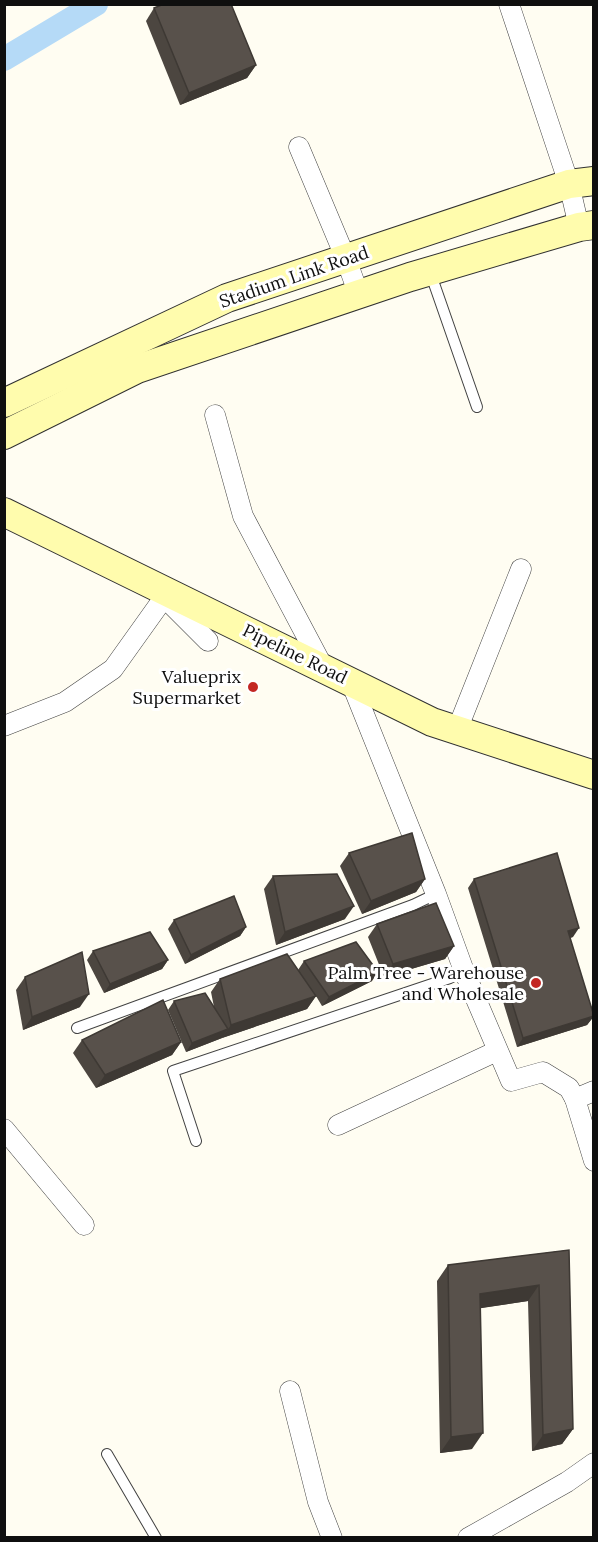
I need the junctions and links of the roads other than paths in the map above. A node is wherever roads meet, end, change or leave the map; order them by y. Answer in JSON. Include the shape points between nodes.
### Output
{"nodes":[{"id":1,"x":509,"y":4,"type":"edge"},
{"id":2,"x":299,"y":147,"type":"dead end"},
{"id":3,"x":581,"y":183,"type":"edge"},
{"id":4,"x":586,"y":226,"type":"edge"},
{"id":5,"x":346,"y":259,"type":"junction"},
{"id":6,"x":430,"y":272,"type":"junction"},
{"id":7,"x":359,"y":295,"type":"junction"},
{"id":8,"x":4,"y":403,"type":"edge"},
{"id":9,"x":477,"y":407,"type":"dead end"},
{"id":10,"x":215,"y":415,"type":"dead end"},
{"id":11,"x":4,"y":435,"type":"edge"},
{"id":12,"x":4,"y":512,"type":"edge"},
{"id":13,"x":521,"y":569,"type":"dead end"},
{"id":14,"x":166,"y":595,"type":"junction"},
{"id":15,"x":208,"y":641,"type":"dead end"},
{"id":16,"x":324,"y":669,"type":"junction"},
{"id":17,"x":351,"y":682,"type":"junction"},
{"id":18,"x":4,"y":726,"type":"edge"},
{"id":19,"x":457,"y":730,"type":"junction"},
{"id":20,"x":594,"y":775,"type":"edge"},
{"id":21,"x":436,"y":894,"type":"junction"},
{"id":22,"x":464,"y":971,"type":"junction"},
{"id":23,"x":77,"y":1028,"type":"dead end"},
{"id":24,"x":497,"y":1051,"type":"junction"},
{"id":25,"x":594,"y":1090,"type":"edge"},
{"id":26,"x":575,"y":1099,"type":"junction"},
{"id":27,"x":338,"y":1125,"type":"dead end"},
{"id":28,"x":4,"y":1129,"type":"edge"},
{"id":29,"x":196,"y":1141,"type":"dead end"},
{"id":30,"x":594,"y":1161,"type":"edge"},
{"id":31,"x":84,"y":1225,"type":"dead end"},
{"id":32,"x":290,"y":1391,"type":"dead end"},
{"id":33,"x":107,"y":1454,"type":"dead end"},
{"id":34,"x":594,"y":1463,"type":"edge"},
{"id":35,"x":491,"y":1532,"type":"edge"},
{"id":36,"x":156,"y":1538,"type":"edge"},
{"id":37,"x":332,"y":1538,"type":"edge"},
{"id":38,"x":468,"y":1538,"type":"edge"}],
"edges":[{"from":1,"to":3,"type":"street"},
{"from":2,"to":5,"type":"street"},
{"from":3,"to":4,"type":"street"},
{"from":3,"to":5,"type":"street","name":"Stadium Link Road"},
{"from":4,"to":6,"type":"street","name":"Stadium Link Road"},
{"from":5,"to":7,"type":"street"},
{"from":5,"to":8,"type":"street","name":"Stadium Link Road","via":[[227,298]]},
{"from":6,"to":7,"type":"street","name":"Stadium Link Road"},
{"from":6,"to":9,"type":"lane"},
{"from":7,"to":11,"type":"street","name":"Stadium Link Road","via":[[137,369]]},
{"from":10,"to":16,"type":"street","via":[[243,516]]},
{"from":12,"to":14,"type":"street","name":"Pipeline Road"},
{"from":13,"to":19,"type":"street"},
{"from":14,"to":15,"type":"street"},
{"from":14,"to":16,"type":"street","name":"Pipeline Road"},
{"from":14,"to":18,"type":"street","via":[[113,669],[65,702]]},
{"from":16,"to":17,"type":"street","name":"Pipeline Road"},
{"from":17,"to":19,"type":"street","name":"Pipeline Road","via":[[432,722]]},
{"from":17,"to":21,"type":"street"},
{"from":19,"to":20,"type":"street","name":"Pipeline Road"},
{"from":21,"to":22,"type":"street"},
{"from":21,"to":23,"type":"lane"},
{"from":22,"to":24,"type":"street"},
{"from":22,"to":29,"type":"lane","via":[[173,1071]]},
{"from":24,"to":26,"type":"street","via":[[511,1081],[543,1072],[569,1088]]},
{"from":24,"to":27,"type":"street"},
{"from":25,"to":26,"type":"street"},
{"from":26,"to":30,"type":"street"},
{"from":28,"to":31,"type":"street"},
{"from":32,"to":37,"type":"street","via":[[318,1502]]},
{"from":33,"to":36,"type":"lane"},
{"from":34,"to":35,"type":"street"},
{"from":35,"to":38,"type":"street"}]}
